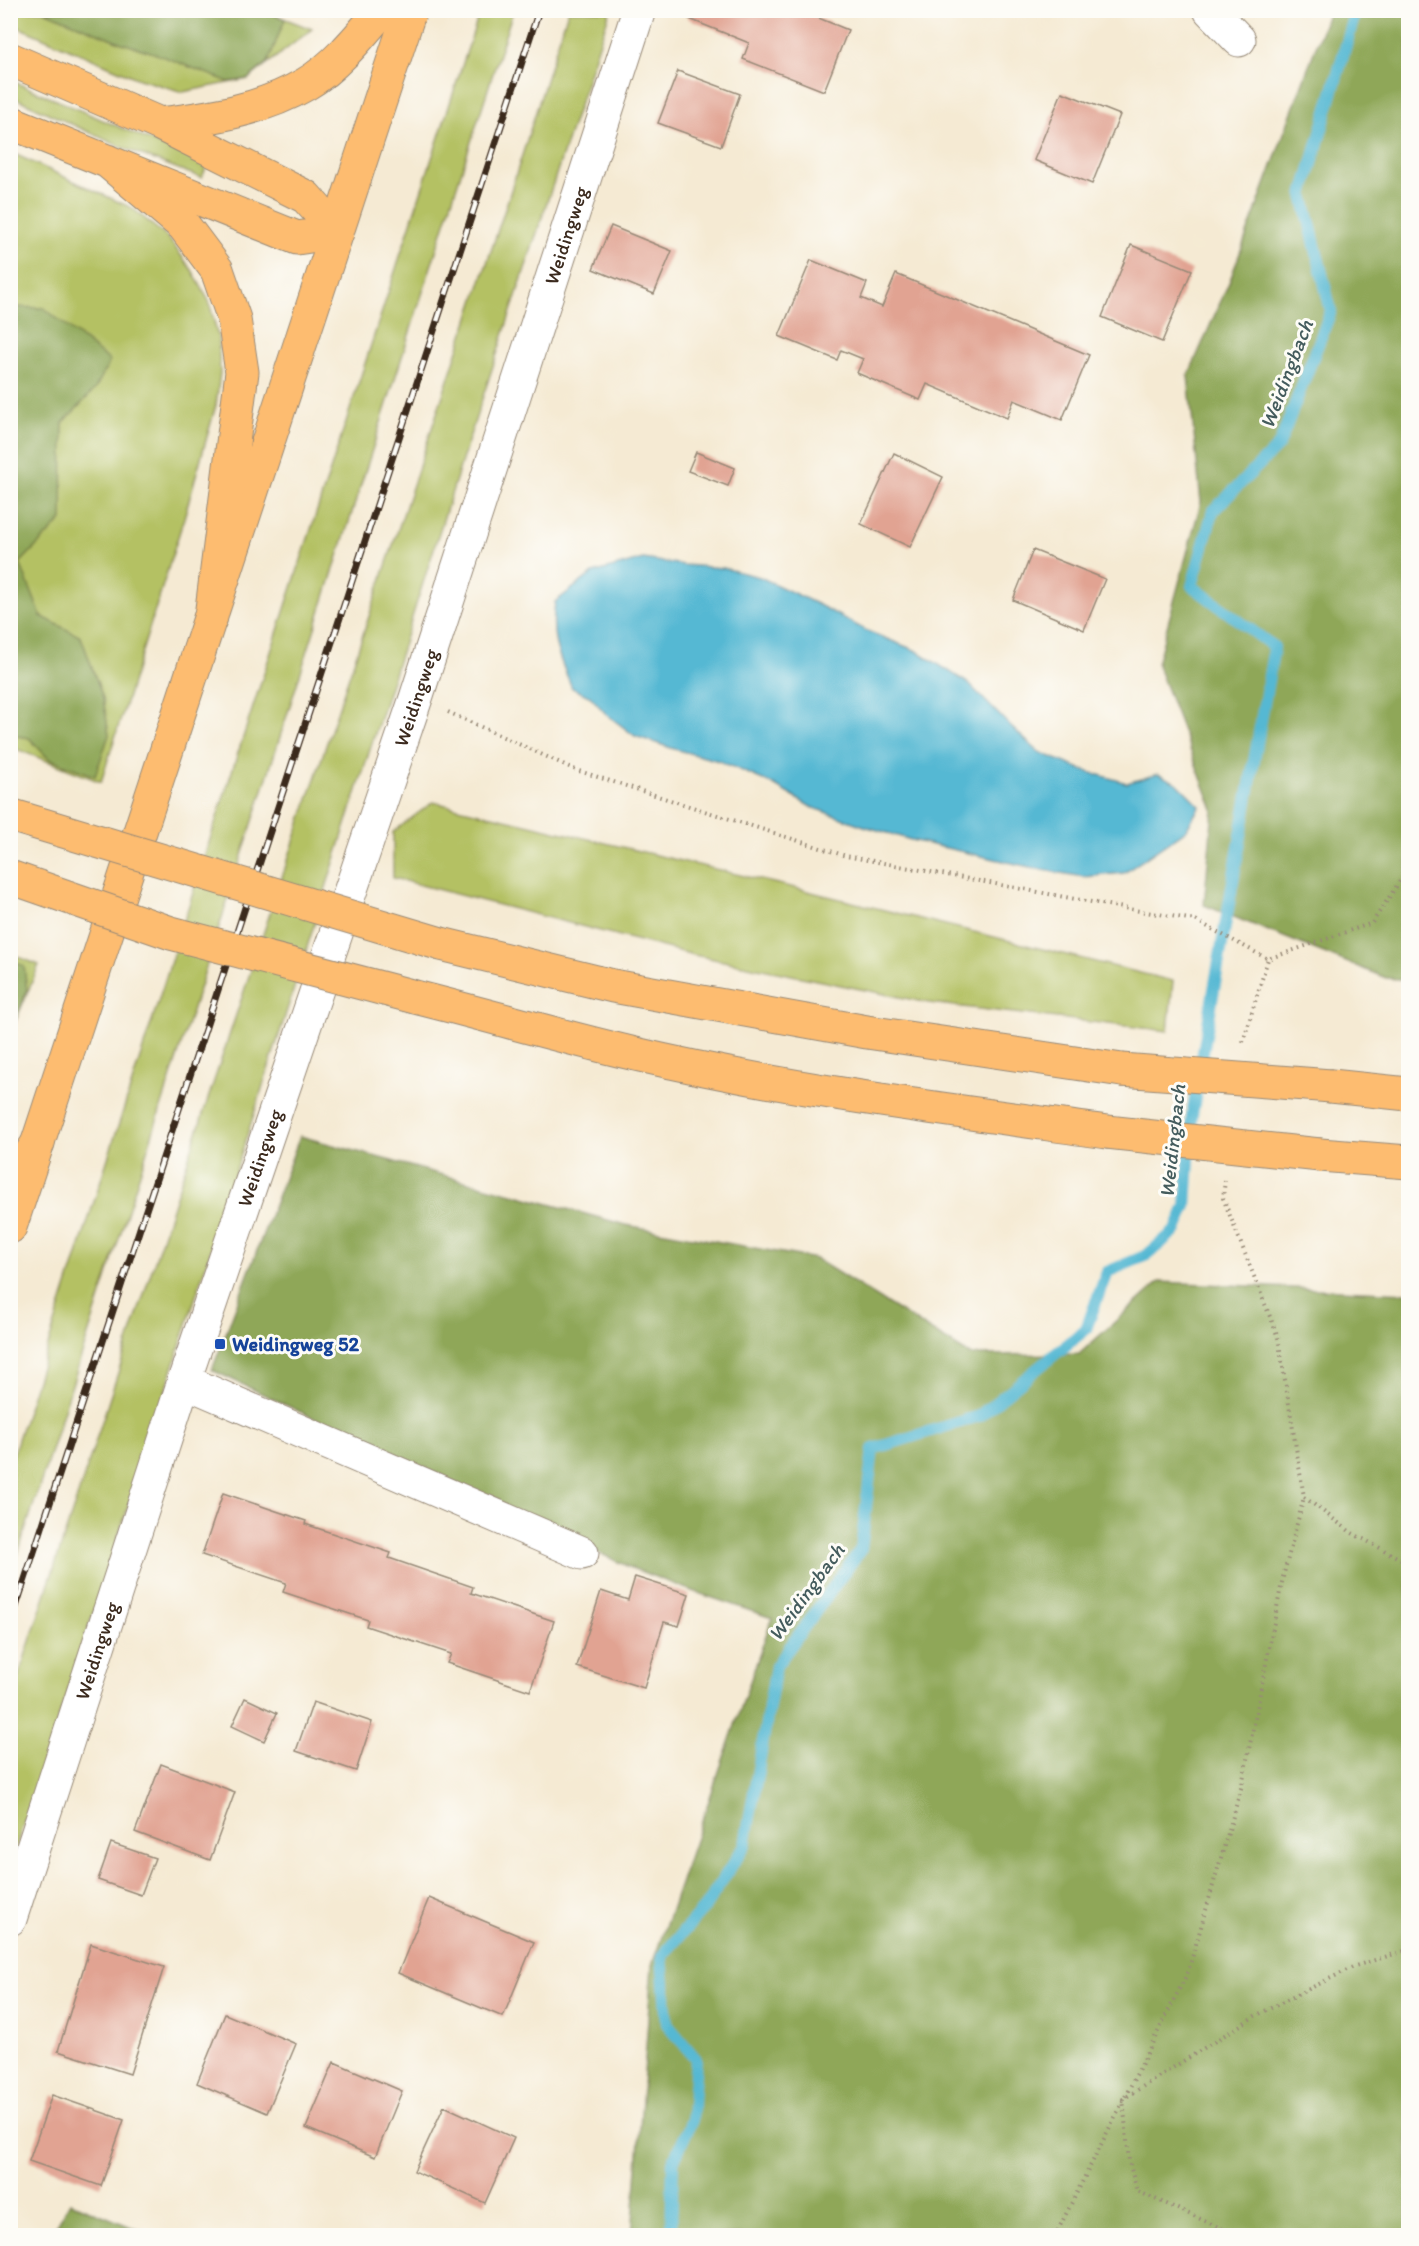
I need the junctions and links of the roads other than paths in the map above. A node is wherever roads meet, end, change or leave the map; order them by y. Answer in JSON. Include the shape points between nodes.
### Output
{"nodes":[{"id":1,"x":382,"y":10,"type":"edge"},
{"id":2,"x":410,"y":10,"type":"edge"},
{"id":3,"x":639,"y":10,"type":"edge"},
{"id":4,"x":1210,"y":10,"type":"edge"},
{"id":5,"x":1239,"y":40,"type":"dead end"},
{"id":6,"x":10,"y":60,"type":"edge"},
{"id":7,"x":10,"y":122,"type":"edge"},
{"id":8,"x":160,"y":124,"type":"junction"},
{"id":9,"x":107,"y":161,"type":"junction"},
{"id":10,"x":337,"y":232,"type":"junction"},
{"id":11,"x":211,"y":618,"type":"junction"},
{"id":12,"x":10,"y":815,"type":"edge"},
{"id":13,"x":10,"y":877,"type":"edge"},
{"id":14,"x":1408,"y":1094,"type":"edge"},
{"id":15,"x":38,"y":1143,"type":"junction"},
{"id":16,"x":1408,"y":1162,"type":"edge"},
{"id":17,"x":10,"y":1184,"type":"edge"},
{"id":18,"x":10,"y":1227,"type":"edge"},
{"id":19,"x":184,"y":1381,"type":"junction"},
{"id":20,"x":582,"y":1553,"type":"dead end"},
{"id":21,"x":10,"y":1919,"type":"edge"}],
"edges":[{"from":1,"to":8,"type":"main road","via":[[348,50],[306,84],[257,105]]},
{"from":2,"to":10,"type":"main road"},
{"from":3,"to":19,"type":"street","name":"Weidingweg","via":[[416,698]]},
{"from":4,"to":5,"type":"street"},
{"from":6,"to":8,"type":"main road"},
{"from":7,"to":9,"type":"main road"},
{"from":8,"to":10,"type":"main road","via":[[306,197]]},
{"from":9,"to":10,"type":"main road","via":[[297,238]]},
{"from":9,"to":11,"type":"main road","via":[[184,226],[217,270],[234,319],[242,372]]},
{"from":10,"to":11,"type":"main road"},
{"from":11,"to":15,"type":"main road"},
{"from":12,"to":14,"type":"main road","bridge":true,"via":[[441,944],[613,986],[867,1032],[1122,1070]]},
{"from":13,"to":16,"type":"main road","bridge":true,"via":[[171,933],[631,1053],[774,1082],[935,1108],[1107,1132]]},
{"from":15,"to":17,"type":"main road"},
{"from":15,"to":18,"type":"main road"},
{"from":19,"to":20,"type":"street"},
{"from":19,"to":21,"type":"street","name":"Weidingweg"}]}
